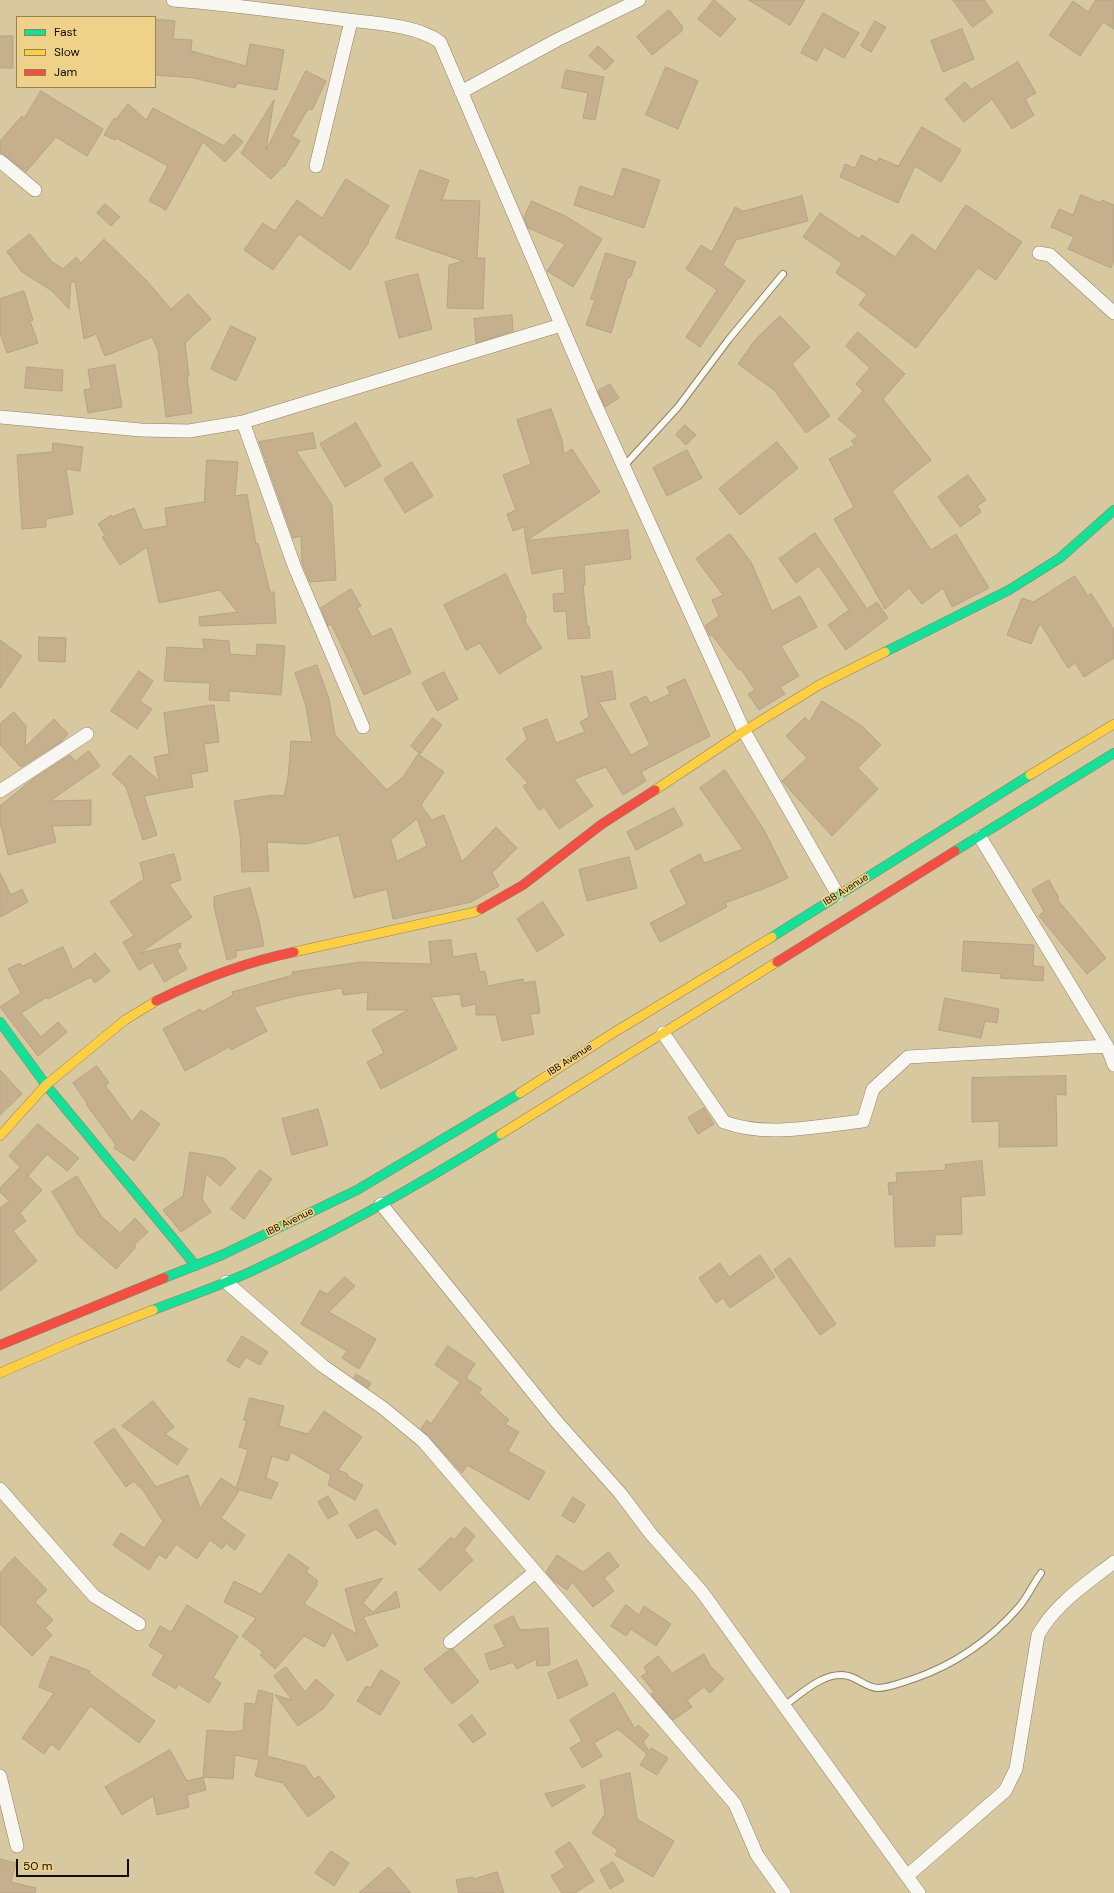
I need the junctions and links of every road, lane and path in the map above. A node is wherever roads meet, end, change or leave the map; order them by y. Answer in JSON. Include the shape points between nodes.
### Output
{"nodes":[{"id":1,"x":173,"y":0,"type":"edge"},
{"id":2,"x":639,"y":0,"type":"edge"},
{"id":3,"x":351,"y":21,"type":"junction"},
{"id":4,"x":460,"y":92,"type":"junction"},
{"id":5,"x":0,"y":161,"type":"edge"},
{"id":6,"x":316,"y":166,"type":"dead end"},
{"id":7,"x":35,"y":190,"type":"dead end"},
{"id":8,"x":1039,"y":253,"type":"dead end"},
{"id":9,"x":783,"y":274,"type":"dead end"},
{"id":10,"x":1114,"y":313,"type":"edge"},
{"id":11,"x":561,"y":324,"type":"junction"},
{"id":12,"x":0,"y":416,"type":"edge"},
{"id":13,"x":243,"y":422,"type":"junction"},
{"id":14,"x":624,"y":466,"type":"junction"},
{"id":15,"x":1114,"y":510,"type":"edge"},
{"id":16,"x":1114,"y":724,"type":"edge"},
{"id":17,"x":363,"y":727,"type":"dead end"},
{"id":18,"x":744,"y":731,"type":"junction"},
{"id":19,"x":87,"y":734,"type":"dead end"},
{"id":20,"x":1114,"y":753,"type":"edge"},
{"id":21,"x":0,"y":791,"type":"edge"},
{"id":22,"x":980,"y":837,"type":"junction"},
{"id":23,"x":838,"y":895,"type":"junction"},
{"id":24,"x":0,"y":1022,"type":"edge"},
{"id":25,"x":663,"y":1033,"type":"junction"},
{"id":26,"x":1107,"y":1046,"type":"junction"},
{"id":27,"x":1114,"y":1065,"type":"edge"},
{"id":28,"x":46,"y":1085,"type":"junction"},
{"id":29,"x":0,"y":1136,"type":"edge"},
{"id":30,"x":381,"y":1204,"type":"junction"},
{"id":31,"x":196,"y":1266,"type":"junction"},
{"id":32,"x":226,"y":1282,"type":"junction"},
{"id":33,"x":0,"y":1345,"type":"edge"},
{"id":34,"x":0,"y":1373,"type":"edge"},
{"id":35,"x":0,"y":1489,"type":"edge"},
{"id":36,"x":1114,"y":1562,"type":"edge"},
{"id":37,"x":535,"y":1572,"type":"junction"},
{"id":38,"x":1041,"y":1573,"type":"dead end"},
{"id":39,"x":139,"y":1624,"type":"dead end"},
{"id":40,"x":450,"y":1642,"type":"dead end"},
{"id":41,"x":784,"y":1706,"type":"junction"},
{"id":42,"x":0,"y":1776,"type":"edge"},
{"id":43,"x":17,"y":1846,"type":"dead end"},
{"id":44,"x":907,"y":1876,"type":"junction"},
{"id":45,"x":784,"y":1893,"type":"edge"},
{"id":46,"x":919,"y":1893,"type":"edge"}],
"edges":[{"from":1,"to":3,"type":"street","via":[[229,4]]},
{"from":2,"to":4,"type":"street"},
{"from":3,"to":4,"type":"street","via":[[403,28],[440,42]]},
{"from":3,"to":6,"type":"street"},
{"from":4,"to":11,"type":"street"},
{"from":5,"to":7,"type":"street"},
{"from":8,"to":10,"type":"street","via":[[1050,255]]},
{"from":9,"to":14,"type":"lane","via":[[729,339],[678,407]]},
{"from":11,"to":13,"type":"street"},
{"from":11,"to":14,"type":"street"},
{"from":12,"to":13,"type":"street","via":[[141,430],[189,431]]},
{"from":13,"to":17,"type":"street","via":[[295,568]]},
{"from":14,"to":18,"type":"street"},
{"from":15,"to":18,"type":"main road","via":[[1060,558],[1009,590],[819,685]]},
{"from":16,"to":23,"type":"main road","name":"IBB Avenue"},
{"from":18,"to":23,"type":"street"},
{"from":18,"to":28,"type":"main road","via":[[602,824],[523,885],[475,912],[261,959],[191,984],[155,1000],[125,1020]]},
{"from":19,"to":21,"type":"street"},
{"from":20,"to":22,"type":"main road"},
{"from":22,"to":25,"type":"main road"},
{"from":22,"to":26,"type":"street"},
{"from":23,"to":31,"type":"main road","name":"IBB Avenue","via":[[515,1096],[357,1190],[222,1256]]},
{"from":24,"to":28,"type":"main road"},
{"from":25,"to":26,"type":"street","via":[[724,1122],[740,1128],[771,1130],[863,1121],[873,1089],[908,1057]]},
{"from":25,"to":30,"type":"main road","via":[[431,1177]]},
{"from":26,"to":27,"type":"street"},
{"from":28,"to":29,"type":"main road"},
{"from":28,"to":31,"type":"main road"},
{"from":30,"to":32,"type":"main road","via":[[258,1269]]},
{"from":30,"to":41,"type":"street","via":[[556,1421],[702,1592]]},
{"from":31,"to":33,"type":"main road","name":"IBB Avenue"},
{"from":32,"to":34,"type":"main road","via":[[76,1340]]},
{"from":32,"to":37,"type":"street","via":[[323,1366],[383,1408],[422,1441]]},
{"from":35,"to":39,"type":"street","via":[[94,1596]]},
{"from":36,"to":44,"type":"street","via":[[1066,1600],[1045,1622],[1038,1635],[1016,1768],[1005,1791]]},
{"from":37,"to":40,"type":"street"},
{"from":37,"to":45,"type":"street","via":[[735,1804],[758,1856]]},
{"from":38,"to":41,"type":"lane","via":[[1018,1607],[991,1636],[958,1658],[929,1673],[878,1688],[860,1683],[849,1676],[837,1675],[821,1680]]},
{"from":41,"to":44,"type":"street"},
{"from":42,"to":43,"type":"street"},
{"from":44,"to":46,"type":"street"}]}
